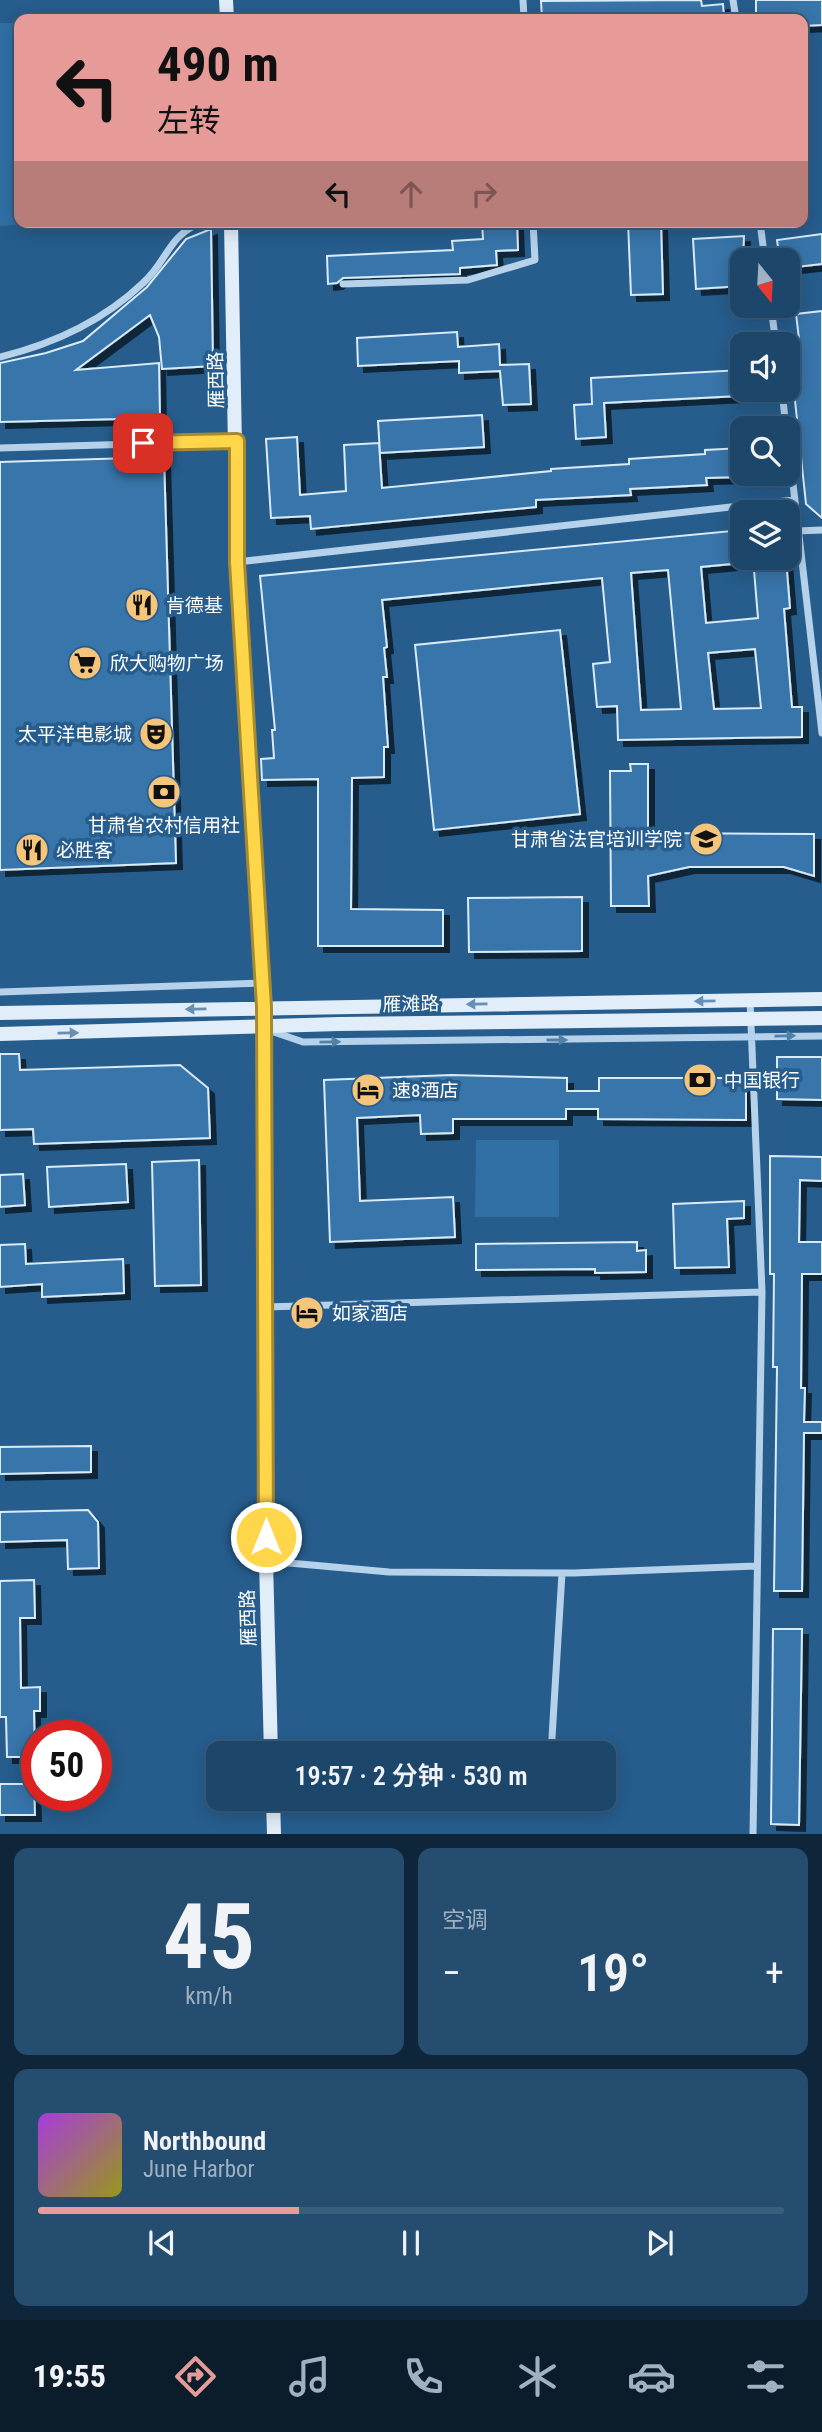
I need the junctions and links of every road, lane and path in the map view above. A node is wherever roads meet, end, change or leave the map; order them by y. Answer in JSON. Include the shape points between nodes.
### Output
{"nodes":[{"id":1,"x":192,"y":228,"type":"edge"},
{"id":2,"x":231,"y":228,"type":"edge"},
{"id":3,"x":533,"y":228,"type":"edge"},
{"id":4,"x":761,"y":228,"type":"edge"},
{"id":5,"x":763,"y":248,"type":"edge"},
{"id":6,"x":343,"y":284,"type":"dead end"},
{"id":7,"x":0,"y":357,"type":"edge"},
{"id":8,"x":237,"y":441,"type":"junction"},
{"id":9,"x":0,"y":449,"type":"edge"},
{"id":10,"x":793,"y":486,"type":"edge"},
{"id":11,"x":794,"y":500,"type":"edge"},
{"id":12,"x":730,"y":507,"type":"edge"},
{"id":13,"x":822,"y":530,"type":"edge"},
{"id":14,"x":800,"y":531,"type":"edge"},
{"id":15,"x":800,"y":555,"type":"edge"},
{"id":16,"x":237,"y":562,"type":"junction"},
{"id":17,"x":822,"y":733,"type":"edge"},
{"id":18,"x":263,"y":983,"type":"junction"},
{"id":19,"x":0,"y":992,"type":"edge"},
{"id":20,"x":822,"y":999,"type":"edge"},
{"id":21,"x":750,"y":1000,"type":"junction"},
{"id":22,"x":264,"y":1007,"type":"junction"},
{"id":23,"x":0,"y":1013,"type":"edge"},
{"id":24,"x":751,"y":1018,"type":"junction"},
{"id":25,"x":822,"y":1018,"type":"edge"},
{"id":26,"x":264,"y":1028,"type":"junction"},
{"id":27,"x":0,"y":1034,"type":"edge"},
{"id":28,"x":822,"y":1036,"type":"edge"},
{"id":29,"x":750,"y":1037,"type":"junction"},
{"id":30,"x":762,"y":1292,"type":"junction"},
{"id":31,"x":265,"y":1307,"type":"junction"},
{"id":32,"x":266,"y":1561,"type":"junction"},
{"id":33,"x":756,"y":1566,"type":"junction"},
{"id":34,"x":562,"y":1573,"type":"junction"},
{"id":35,"x":271,"y":1741,"type":"edge"},
{"id":36,"x":552,"y":1741,"type":"edge"},
{"id":37,"x":273,"y":1811,"type":"edge"},
{"id":38,"x":274,"y":1833,"type":"edge"},
{"id":39,"x":753,"y":1833,"type":"edge"}],
"edges":[{"from":1,"to":7,"type":"street","via":[[176,237],[145,282],[80,329]]},
{"from":2,"to":8,"type":"main road","name":"雁西路"},
{"from":3,"to":6,"type":"street","via":[[535,260],[468,280]]},
{"from":4,"to":5,"type":"street"},
{"from":8,"to":9,"type":"street"},
{"from":8,"to":16,"type":"main road","name":"雁西路"},
{"from":10,"to":11,"type":"street"},
{"from":12,"to":16,"type":"street"},
{"from":13,"to":14,"type":"street"},
{"from":15,"to":17,"type":"street"},
{"from":16,"to":18,"type":"main road","name":"雁西路"},
{"from":18,"to":19,"type":"street"},
{"from":18,"to":22,"type":"main road","name":"雁西路"},
{"from":20,"to":21,"type":"main road","name":"雁滩路"},
{"from":21,"to":22,"type":"main road","name":"雁滩路","one_way":true},
{"from":21,"to":24,"type":"street"},
{"from":22,"to":23,"type":"main road","name":"雁滩路","one_way":true},
{"from":22,"to":26,"type":"main road","name":"雁西路"},
{"from":24,"to":25,"type":"main road","name":"雁滩路"},
{"from":24,"to":26,"type":"main road","name":"雁滩路"},
{"from":24,"to":29,"type":"street"},
{"from":27,"to":26,"type":"main road","name":"雁滩路","one_way":true},
{"from":26,"to":29,"type":"street","one_way":true,"via":[[303,1042]]},
{"from":26,"to":31,"type":"main road","name":"雁西路"},
{"from":29,"to":28,"type":"street","one_way":true},
{"from":29,"to":30,"type":"street"},
{"from":30,"to":31,"type":"street"},
{"from":30,"to":33,"type":"street"},
{"from":31,"to":32,"type":"main road","name":"雁西路"},
{"from":32,"to":34,"type":"street","via":[[389,1572]]},
{"from":32,"to":35,"type":"main road","name":"雁西路"},
{"from":33,"to":34,"type":"street"},
{"from":33,"to":39,"type":"street"},
{"from":34,"to":36,"type":"street"},
{"from":37,"to":38,"type":"main road"}]}
